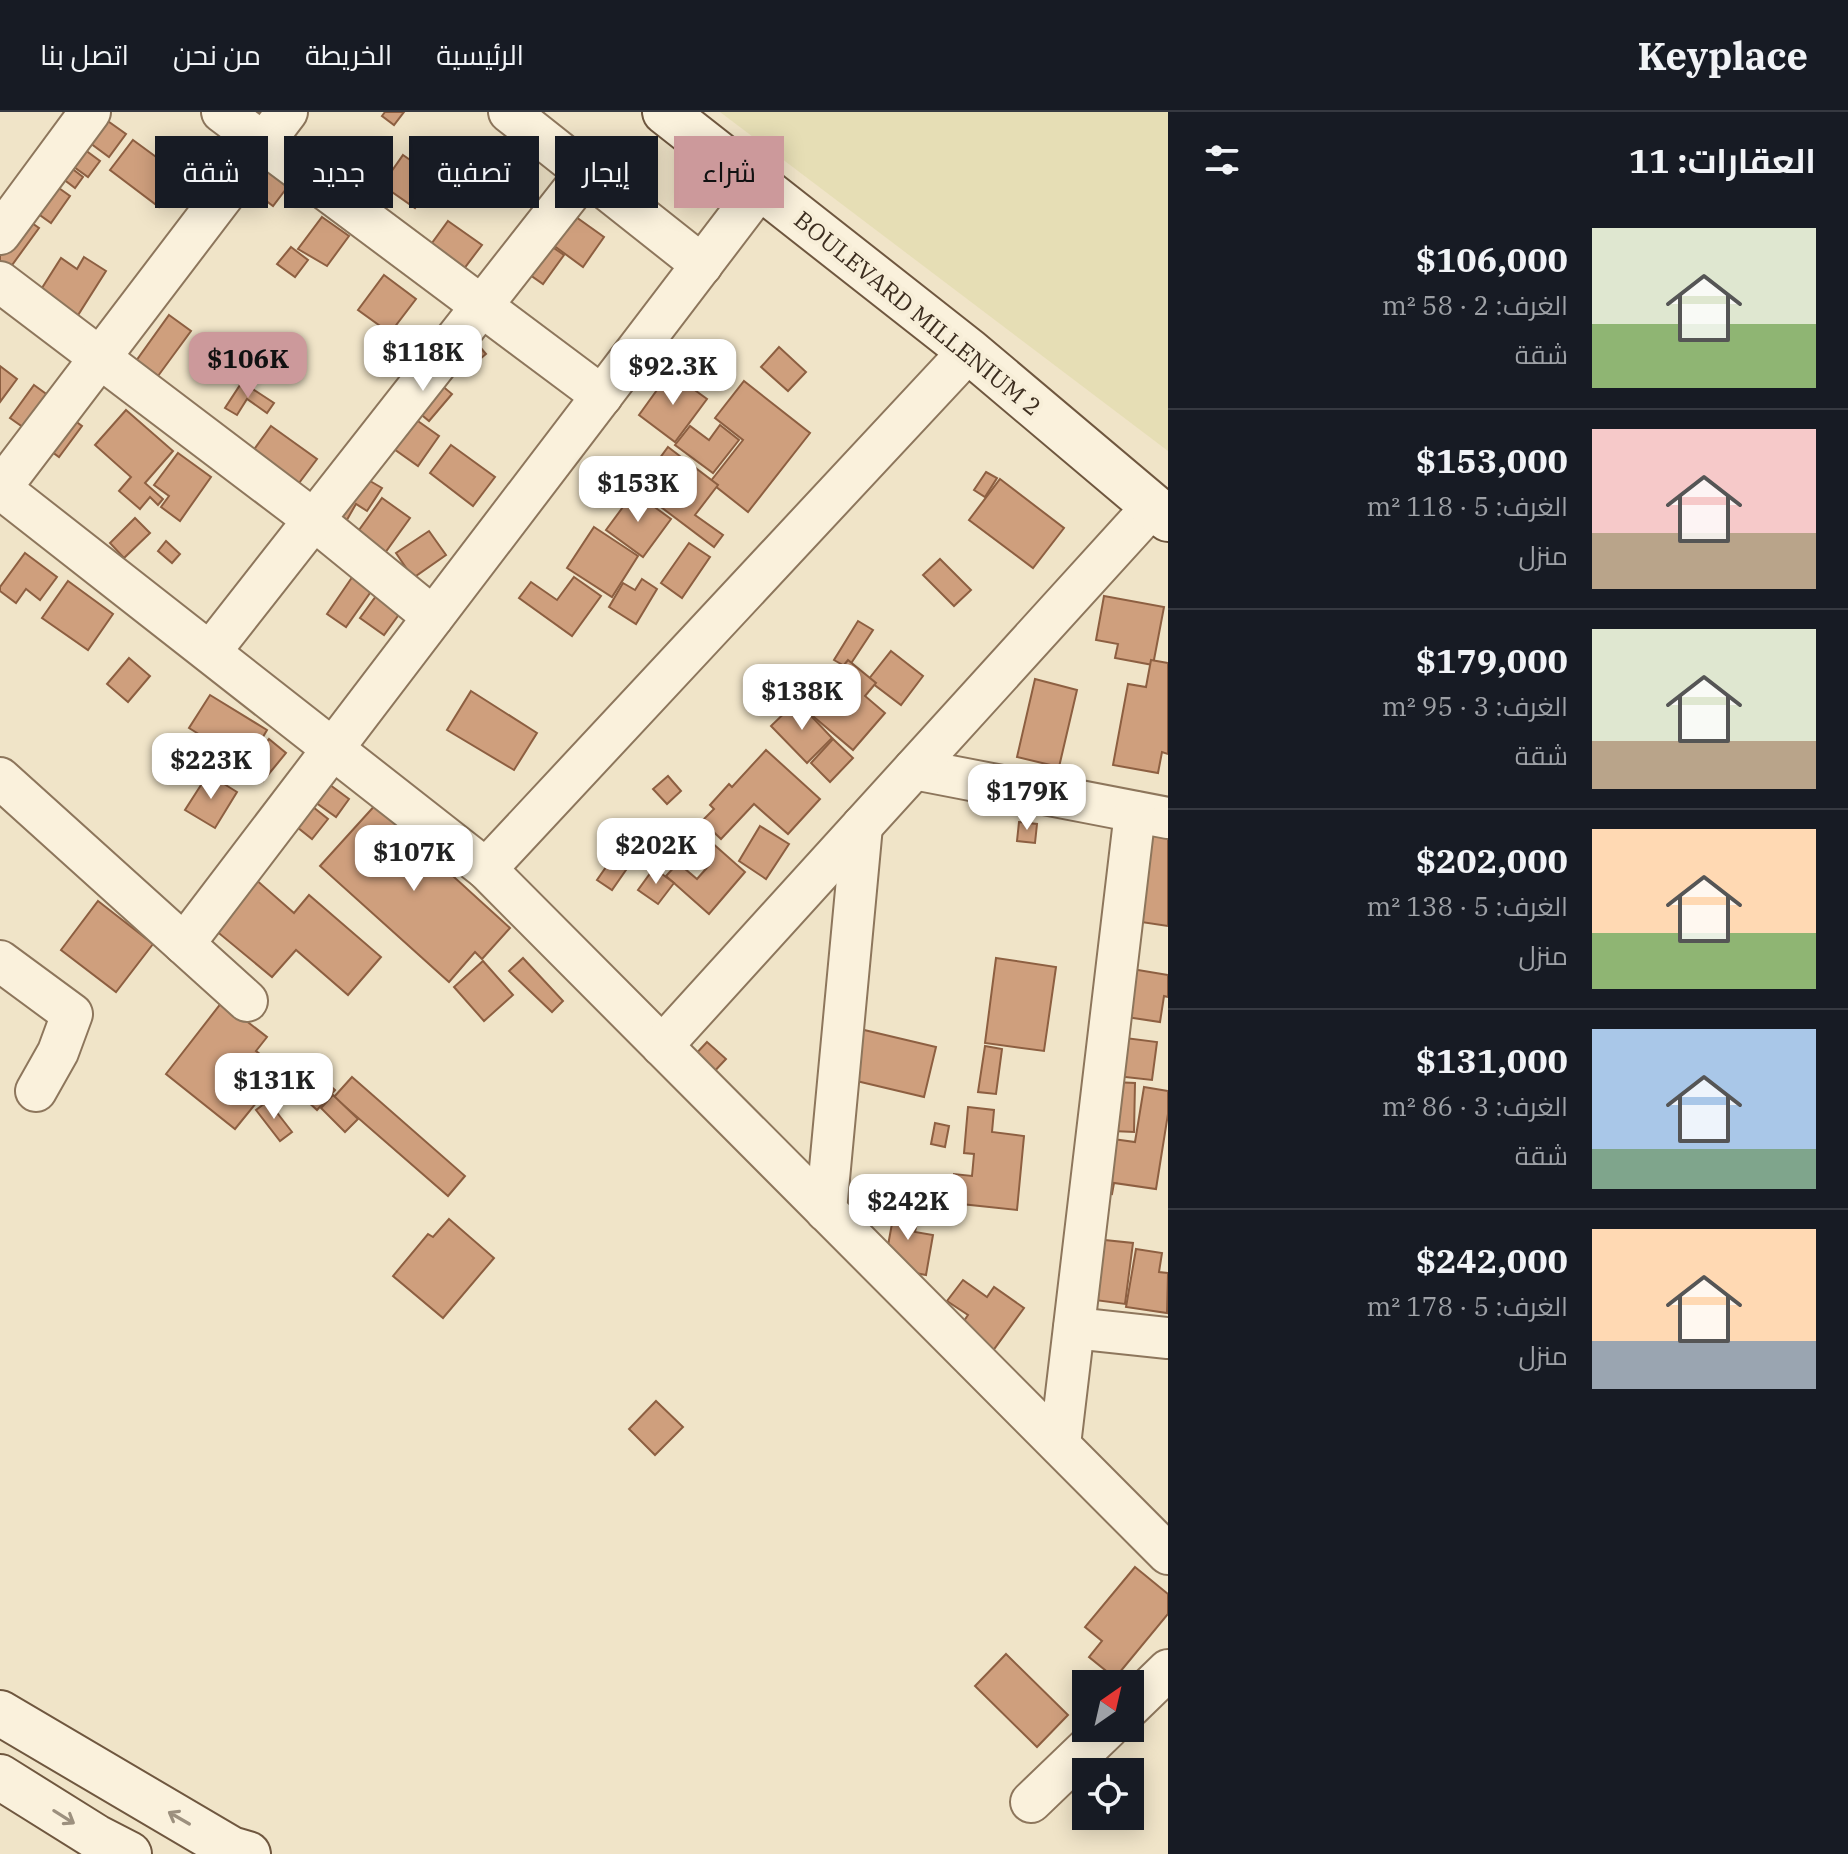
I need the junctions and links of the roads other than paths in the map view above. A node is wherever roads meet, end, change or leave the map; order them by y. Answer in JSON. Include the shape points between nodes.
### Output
{"nodes":[{"id":1,"x":90,"y":112,"type":"edge"},
{"id":2,"x":222,"y":112,"type":"edge"},
{"id":3,"x":509,"y":112,"type":"edge"},
{"id":4,"x":665,"y":112,"type":"edge"},
{"id":5,"x":276,"y":126,"type":"edge"},
{"id":6,"x":696,"y":136,"type":"edge"},
{"id":7,"x":555,"y":148,"type":"edge"},
{"id":8,"x":14,"y":187,"type":"edge"},
{"id":9,"x":784,"y":205,"type":"edge"},
{"id":10,"x":558,"y":208,"type":"edge"},
{"id":11,"x":630,"y":208,"type":"edge"},
{"id":12,"x":745,"y":208,"type":"edge"},
{"id":13,"x":0,"y":234,"type":"edge"},
{"id":14,"x":702,"y":265,"type":"junction"},
{"id":15,"x":0,"y":282,"type":"edge"},
{"id":16,"x":482,"y":305,"type":"junction"},
{"id":17,"x":969,"y":351,"type":"junction"},
{"id":18,"x":99,"y":358,"type":"junction"},
{"id":19,"x":602,"y":396,"type":"junction"},
{"id":20,"x":0,"y":488,"type":"edge"},
{"id":21,"x":1160,"y":513,"type":"edge"},
{"id":22,"x":314,"y":520,"type":"junction"},
{"id":23,"x":433,"y":617,"type":"junction"},
{"id":24,"x":210,"y":652,"type":"junction"},
{"id":25,"x":333,"y":748,"type":"junction"},
{"id":26,"x":914,"y":769,"type":"junction"},
{"id":27,"x":0,"y":778,"type":"edge"},
{"id":28,"x":1151,"y":815,"type":"edge"},
{"id":29,"x":862,"y":826,"type":"junction"},
{"id":30,"x":486,"y":869,"type":"junction"},
{"id":31,"x":184,"y":944,"type":"junction"},
{"id":32,"x":0,"y":961,"type":"edge"},
{"id":33,"x":247,"y":1001,"type":"dead end"},
{"id":34,"x":662,"y":1046,"type":"junction"},
{"id":35,"x":36,"y":1091,"type":"dead end"},
{"id":36,"x":826,"y":1211,"type":"junction"},
{"id":37,"x":1074,"y":1328,"type":"junction"},
{"id":38,"x":1168,"y":1338,"type":"edge"},
{"id":39,"x":1060,"y":1445,"type":"junction"},
{"id":40,"x":1168,"y":1554,"type":"edge"},
{"id":41,"x":1168,"y":1670,"type":"edge"},
{"id":42,"x":1144,"y":1693,"type":"edge"},
{"id":43,"x":0,"y":1713,"type":"edge"},
{"id":44,"x":1093,"y":1742,"type":"edge"},
{"id":45,"x":0,"y":1777,"type":"edge"},
{"id":46,"x":1031,"y":1802,"type":"dead end"},
{"id":47,"x":129,"y":1854,"type":"edge"},
{"id":48,"x":248,"y":1854,"type":"edge"}],
"edges":[{"from":1,"to":8,"type":"street"},
{"from":2,"to":5,"type":"street"},
{"from":3,"to":7,"type":"street"},
{"from":4,"to":6,"type":"street","name":"BOULEVARD MILLENIUM 2"},
{"from":5,"to":16,"type":"street"},
{"from":5,"to":18,"type":"street"},
{"from":8,"to":13,"type":"street"},
{"from":9,"to":17,"type":"street","name":"BOULEVARD MILLENIUM 2"},
{"from":10,"to":16,"type":"street"},
{"from":11,"to":14,"type":"street"},
{"from":12,"to":14,"type":"street"},
{"from":14,"to":19,"type":"street"},
{"from":15,"to":18,"type":"street"},
{"from":16,"to":19,"type":"street"},
{"from":16,"to":22,"type":"street"},
{"from":17,"to":21,"type":"street","name":"BOULEVARD MILLENIUM 2"},
{"from":17,"to":30,"type":"street"},
{"from":18,"to":20,"type":"street"},
{"from":18,"to":22,"type":"street"},
{"from":19,"to":23,"type":"street"},
{"from":20,"to":24,"type":"street"},
{"from":21,"to":26,"type":"street"},
{"from":22,"to":23,"type":"street"},
{"from":22,"to":24,"type":"street"},
{"from":23,"to":25,"type":"street"},
{"from":24,"to":25,"type":"street"},
{"from":25,"to":30,"type":"street"},
{"from":25,"to":31,"type":"street"},
{"from":26,"to":28,"type":"street"},
{"from":26,"to":29,"type":"street"},
{"from":27,"to":31,"type":"street"},
{"from":28,"to":37,"type":"street"},
{"from":29,"to":34,"type":"street"},
{"from":29,"to":36,"type":"street"},
{"from":30,"to":34,"type":"street"},
{"from":31,"to":33,"type":"street"},
{"from":32,"to":35,"type":"street","via":[[72,1014]]},
{"from":34,"to":36,"type":"street"},
{"from":36,"to":39,"type":"street"},
{"from":37,"to":38,"type":"street"},
{"from":37,"to":39,"type":"street"},
{"from":39,"to":40,"type":"street"},
{"from":41,"to":42,"type":"street"},
{"from":48,"to":43,"type":"street","one_way":true,"via":[[231,1849]]},
{"from":44,"to":46,"type":"street"},
{"from":45,"to":47,"type":"street","one_way":true}]}
